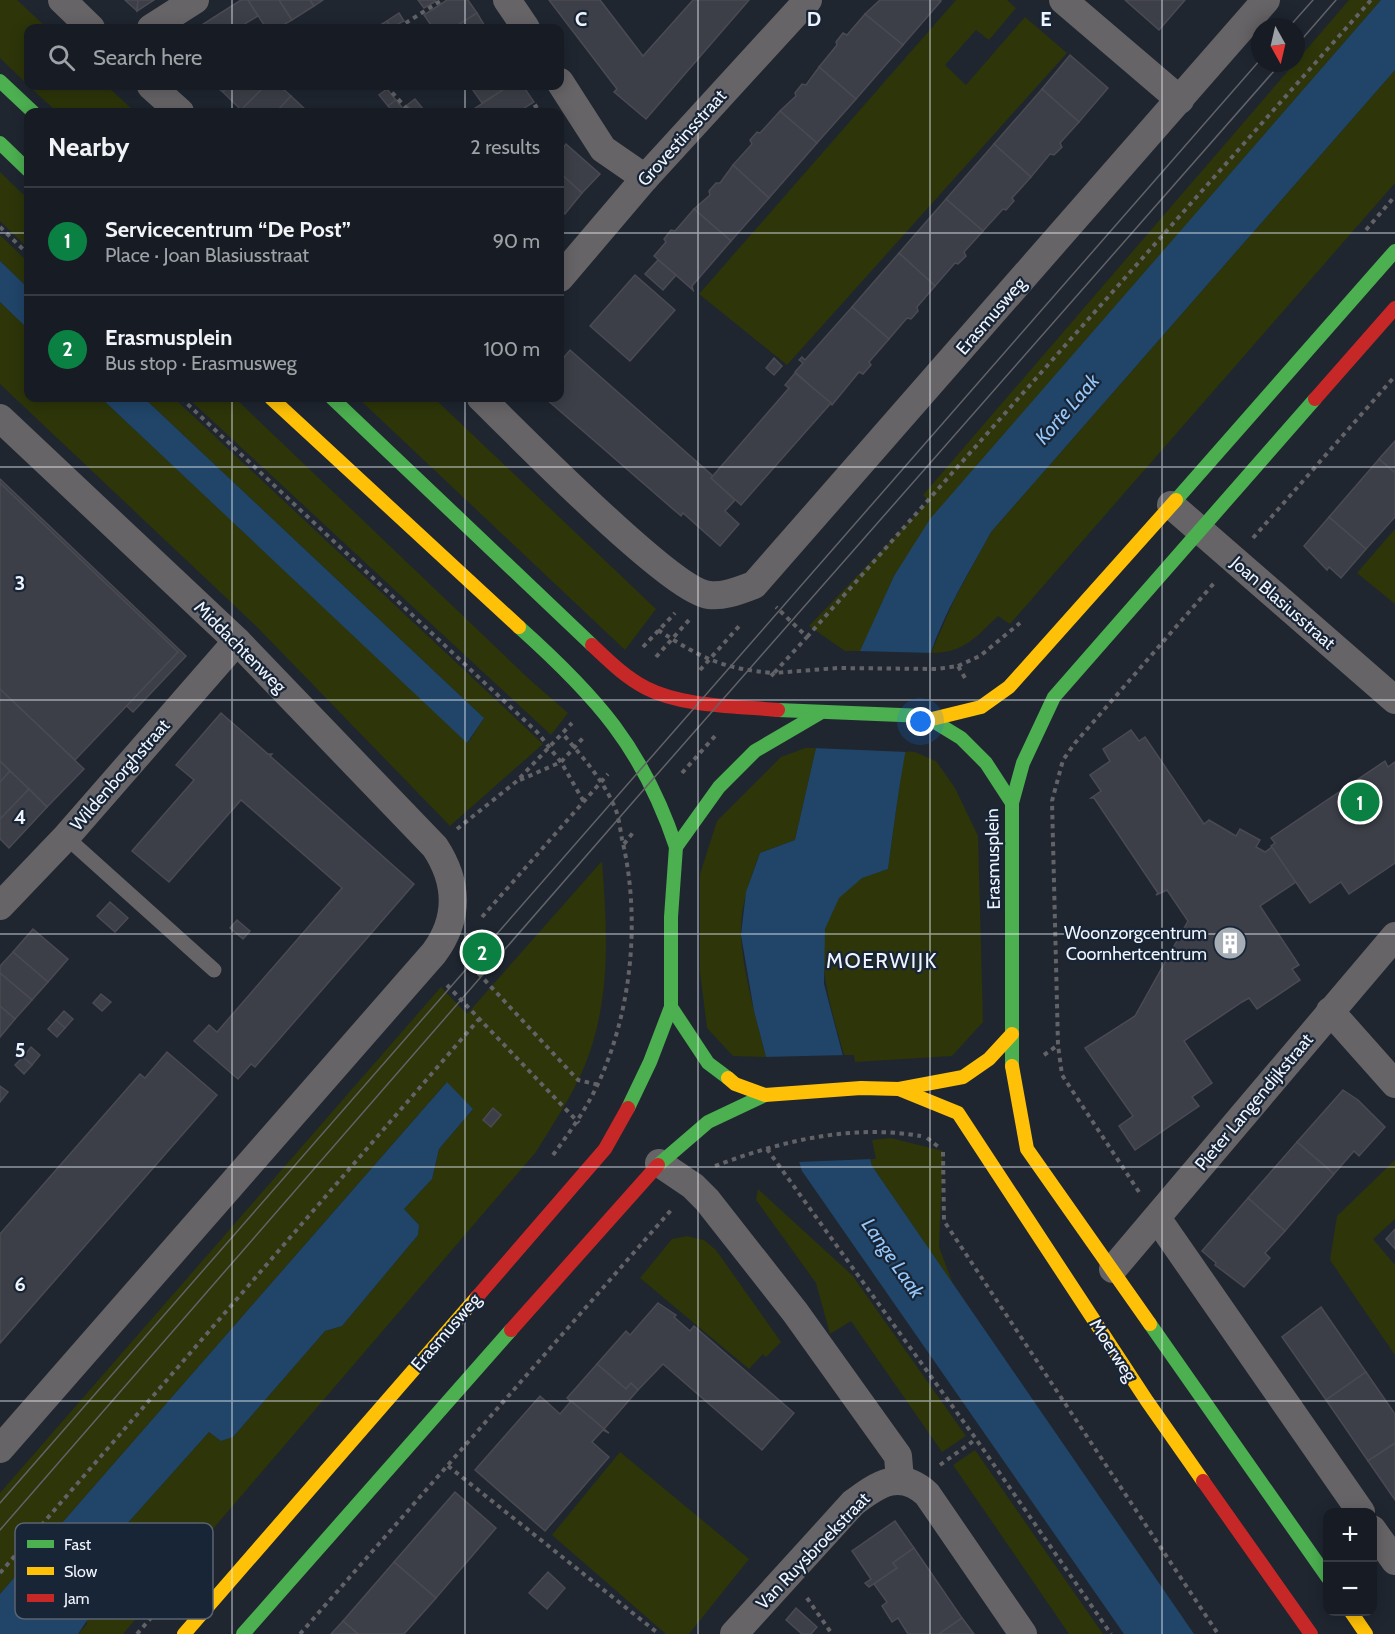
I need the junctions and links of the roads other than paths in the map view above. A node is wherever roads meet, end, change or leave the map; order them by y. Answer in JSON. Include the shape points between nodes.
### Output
{"nodes":[{"id":1,"x":62,"y":0,"type":"edge"},
{"id":2,"x":195,"y":0,"type":"edge"},
{"id":3,"x":507,"y":0,"type":"edge"},
{"id":4,"x":808,"y":0,"type":"edge"},
{"id":5,"x":1062,"y":0,"type":"edge"},
{"id":6,"x":1266,"y":0,"type":"edge"},
{"id":7,"x":87,"y":24,"type":"edge"},
{"id":8,"x":157,"y":24,"type":"edge"},
{"id":9,"x":522,"y":24,"type":"edge"},
{"id":10,"x":0,"y":81,"type":"edge"},
{"id":11,"x":564,"y":88,"type":"edge"},
{"id":12,"x":155,"y":90,"type":"edge"},
{"id":13,"x":1180,"y":100,"type":"junction"},
{"id":14,"x":29,"y":108,"type":"edge"},
{"id":15,"x":176,"y":108,"type":"edge"},
{"id":16,"x":0,"y":143,"type":"edge"},
{"id":17,"x":24,"y":166,"type":"edge"},
{"id":18,"x":645,"y":178,"type":"junction"},
{"id":19,"x":1395,"y":251,"type":"edge"},
{"id":20,"x":564,"y":273,"type":"edge"},
{"id":21,"x":1395,"y":308,"type":"edge"},
{"id":22,"x":275,"y":402,"type":"edge"},
{"id":23,"x":336,"y":402,"type":"edge"},
{"id":24,"x":485,"y":402,"type":"edge"},
{"id":25,"x":0,"y":418,"type":"edge"},
{"id":26,"x":1170,"y":505,"type":"junction"},
{"id":27,"x":1200,"y":531,"type":"junction"},
{"id":28,"x":237,"y":641,"type":"junction"},
{"id":29,"x":1395,"y":700,"type":"edge"},
{"id":30,"x":820,"y":713,"type":"junction"},
{"id":31,"x":928,"y":717,"type":"junction"},
{"id":32,"x":1012,"y":803,"type":"junction"},
{"id":33,"x":66,"y":837,"type":"junction"},
{"id":34,"x":676,"y":847,"type":"junction"},
{"id":35,"x":1,"y":904,"type":"edge"},
{"id":36,"x":1395,"y":936,"type":"edge"},
{"id":37,"x":214,"y":970,"type":"dead end"},
{"id":38,"x":671,"y":1007,"type":"junction"},
{"id":39,"x":1330,"y":1011,"type":"junction"},
{"id":40,"x":1012,"y":1034,"type":"junction"},
{"id":41,"x":1395,"y":1084,"type":"edge"},
{"id":42,"x":899,"y":1089,"type":"junction"},
{"id":43,"x":765,"y":1095,"type":"junction"},
{"id":44,"x":659,"y":1163,"type":"junction"},
{"id":45,"x":1157,"y":1218,"type":"junction"},
{"id":46,"x":1113,"y":1269,"type":"junction"},
{"id":47,"x":0,"y":1449,"type":"edge"},
{"id":48,"x":907,"y":1481,"type":"junction"},
{"id":49,"x":1358,"y":1508,"type":"edge"},
{"id":50,"x":1377,"y":1536,"type":"edge"},
{"id":51,"x":1395,"y":1561,"type":"edge"},
{"id":52,"x":1323,"y":1571,"type":"edge"},
{"id":53,"x":213,"y":1601,"type":"edge"},
{"id":54,"x":1354,"y":1616,"type":"edge"},
{"id":55,"x":197,"y":1619,"type":"edge"},
{"id":56,"x":184,"y":1634,"type":"edge"},
{"id":57,"x":243,"y":1634,"type":"edge"},
{"id":58,"x":734,"y":1634,"type":"edge"},
{"id":59,"x":1023,"y":1634,"type":"edge"},
{"id":60,"x":1311,"y":1634,"type":"edge"},
{"id":61,"x":1366,"y":1634,"type":"edge"}],
"edges":[{"from":1,"to":7,"type":"street"},
{"from":2,"to":8,"type":"street"},
{"from":3,"to":9,"type":"street"},
{"from":4,"to":18,"type":"street","name":"Grovestinsstraat"},
{"from":5,"to":13,"type":"street"},
{"from":6,"to":13,"type":"street","name":"Erasmusweg"},
{"from":10,"to":14,"type":"main road"},
{"from":11,"to":18,"type":"street","via":[[603,149]]},
{"from":12,"to":15,"type":"street"},
{"from":13,"to":24,"type":"street","name":"Erasmusweg","via":[[754,585],[709,595],[696,590],[658,564]]},
{"from":16,"to":17,"type":"main road"},
{"from":18,"to":20,"type":"street","name":"Grovestinsstraat"},
{"from":19,"to":26,"type":"main road"},
{"from":21,"to":27,"type":"main road"},
{"from":22,"to":34,"type":"main road","via":[[607,712],[661,797]]},
{"from":23,"to":30,"type":"main road","via":[[620,672],[648,689],[698,703]]},
{"from":25,"to":28,"type":"street","name":"Middachtenweg"},
{"from":26,"to":27,"type":"street","name":"Joan Blasiusstraat"},
{"from":26,"to":31,"type":"main road","via":[[1021,676],[998,697],[971,713]]},
{"from":27,"to":29,"type":"street","name":"Joan Blasiusstraat"},
{"from":27,"to":32,"type":"main road","via":[[1054,697],[1023,763]]},
{"from":28,"to":33,"type":"street","name":"Wildenborghstraat"},
{"from":28,"to":47,"type":"street","name":"Middachtenweg","via":[[435,846],[449,868],[453,896],[446,938]]},
{"from":30,"to":31,"type":"main road"},
{"from":30,"to":34,"type":"main road","via":[[755,751],[719,787]]},
{"from":31,"to":32,"type":"main road","name":"Erasmusplein","via":[[961,738],[986,763]]},
{"from":32,"to":40,"type":"main road","name":"Erasmusplein"},
{"from":33,"to":35,"type":"street","name":"Wildenborghstraat"},
{"from":33,"to":37,"type":"lane"},
{"from":34,"to":38,"type":"main road"},
{"from":36,"to":39,"type":"street","name":"Pieter Langendijkstraat"},
{"from":38,"to":43,"type":"main road","via":[[708,1063],[735,1084]]},
{"from":38,"to":53,"type":"main road","name":"Erasmusweg","via":[[654,1056],[627,1114],[605,1149]]},
{"from":39,"to":41,"type":"street"},
{"from":39,"to":45,"type":"street","name":"Pieter Langendijkstraat"},
{"from":40,"to":42,"type":"main road","via":[[989,1059],[963,1077]]},
{"from":40,"to":46,"type":"main road","via":[[1012,1076],[1027,1149]]},
{"from":42,"to":43,"type":"main road"},
{"from":42,"to":60,"type":"main road","name":"Moerweg","via":[[957,1113],[1147,1401]]},
{"from":43,"to":44,"type":"main road","via":[[721,1112],[689,1132]]},
{"from":44,"to":48,"type":"street","via":[[707,1200],[795,1312],[884,1433]]},
{"from":44,"to":57,"type":"main road"},
{"from":45,"to":46,"type":"street","name":"Pieter Langendijkstraat"},
{"from":45,"to":49,"type":"street"},
{"from":46,"to":52,"type":"main road"},
{"from":48,"to":58,"type":"street","name":"Van Ruysbroekstraat","via":[[874,1487],[854,1503]]},
{"from":48,"to":59,"type":"street","via":[[927,1494]]},
{"from":50,"to":51,"type":"street"},
{"from":54,"to":61,"type":"main road"},
{"from":55,"to":56,"type":"main road","name":"Erasmusweg"}]}
